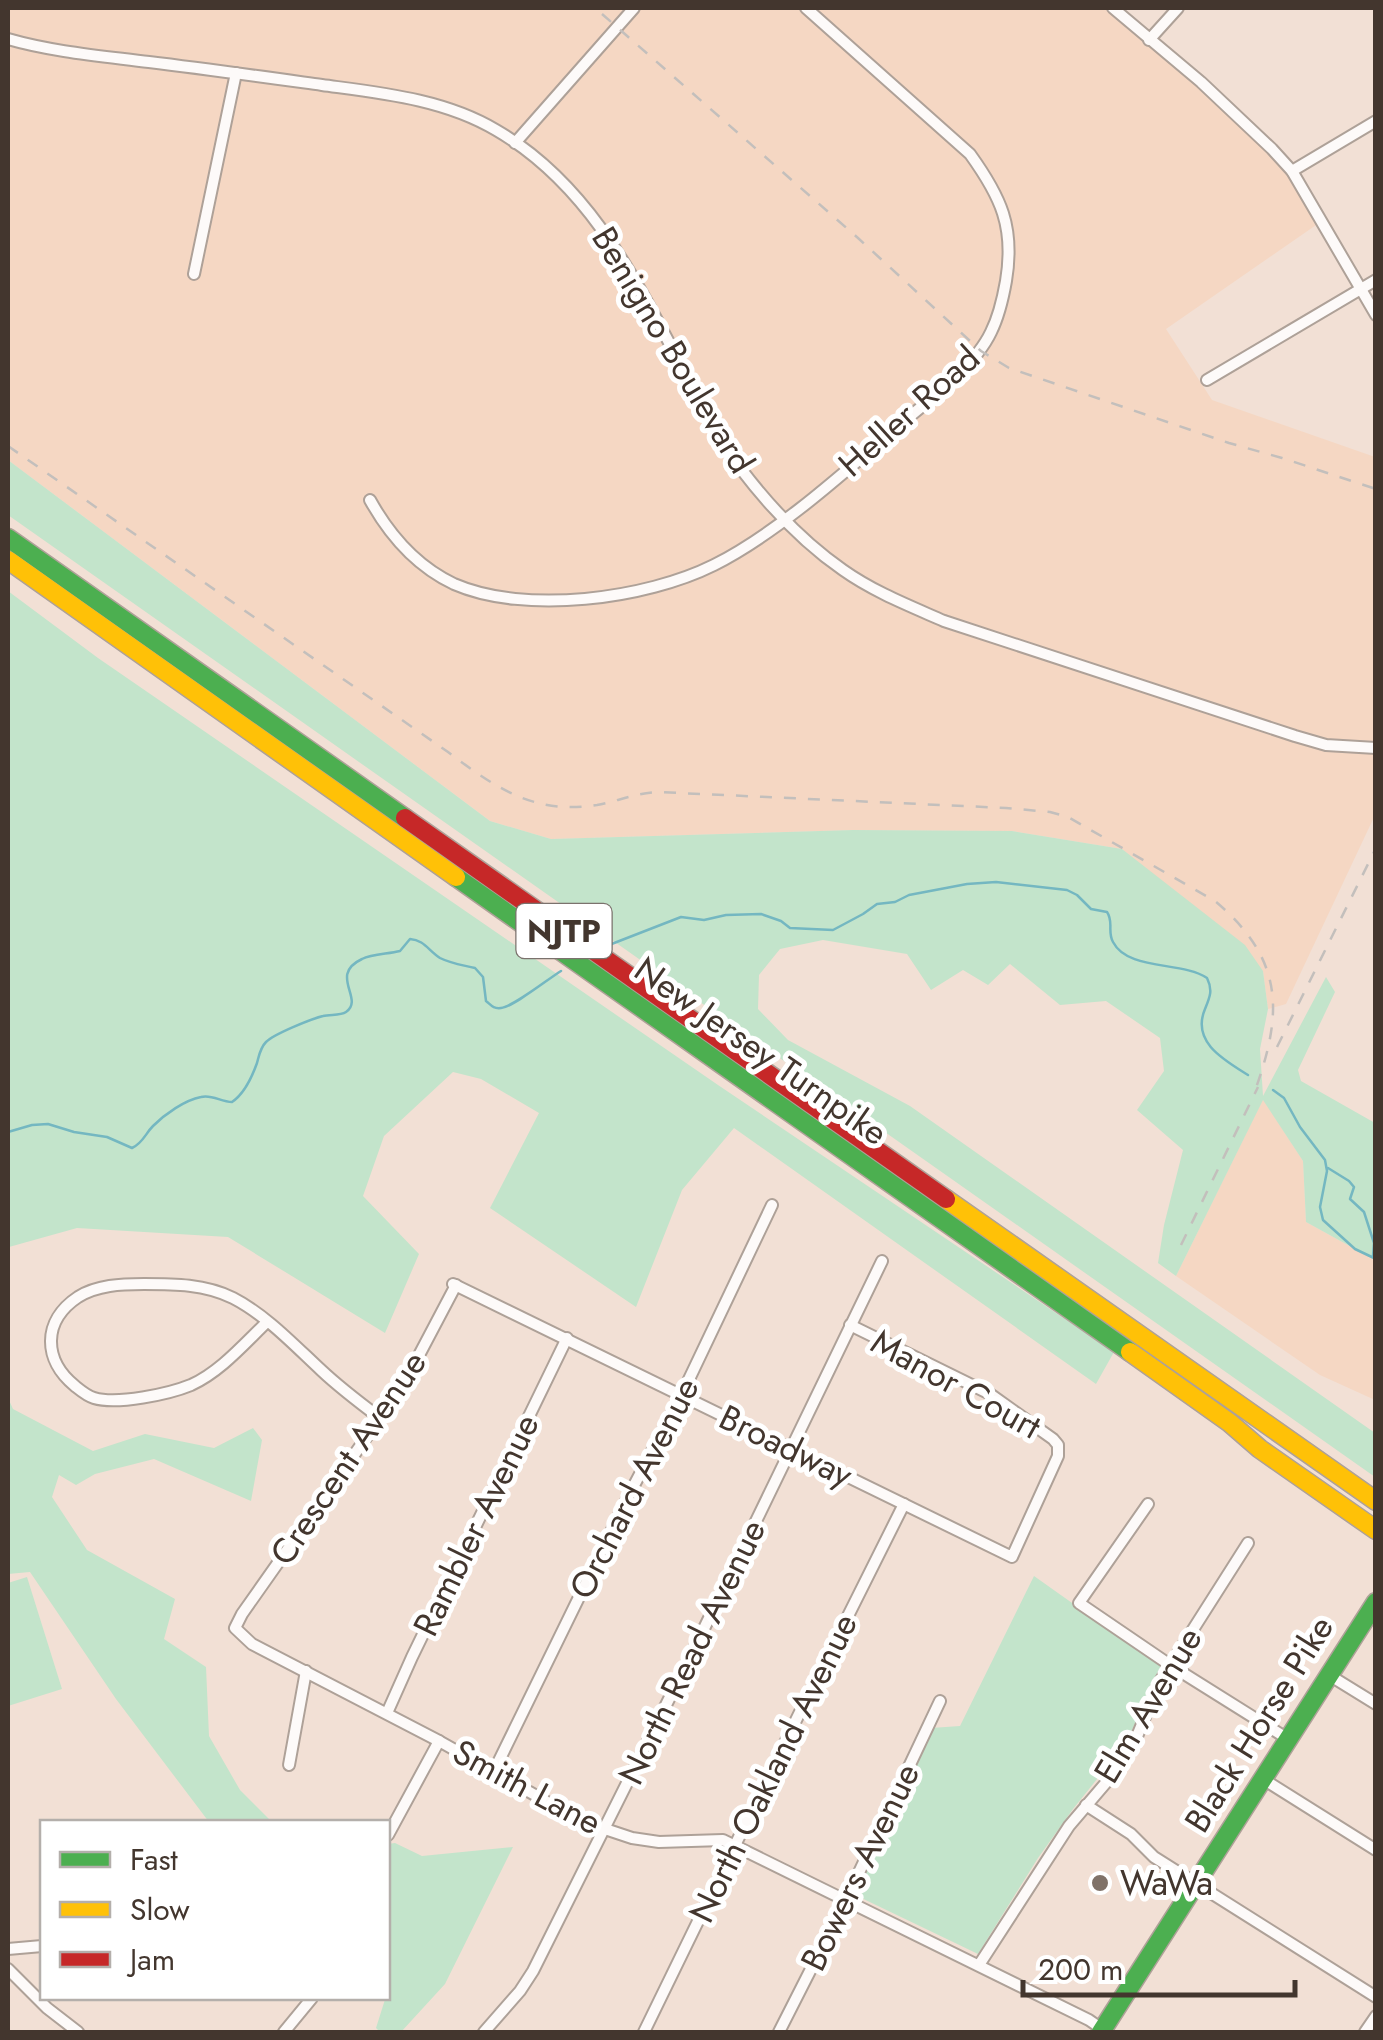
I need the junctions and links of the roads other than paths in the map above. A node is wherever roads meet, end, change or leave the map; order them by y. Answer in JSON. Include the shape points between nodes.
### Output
{"nodes":[{"id":1,"x":634,"y":8,"type":"edge"},
{"id":2,"x":806,"y":8,"type":"edge"},
{"id":3,"x":1113,"y":8,"type":"edge"},
{"id":4,"x":1178,"y":8,"type":"edge"},
{"id":5,"x":8,"y":39,"type":"edge"},
{"id":6,"x":1149,"y":40,"type":"junction"},
{"id":7,"x":236,"y":73,"type":"junction"},
{"id":8,"x":1376,"y":121,"type":"edge"},
{"id":9,"x":515,"y":143,"type":"junction"},
{"id":10,"x":1292,"y":171,"type":"junction"},
{"id":11,"x":194,"y":274,"type":"dead end"},
{"id":12,"x":1376,"y":280,"type":"edge"},
{"id":13,"x":1360,"y":289,"type":"junction"},
{"id":14,"x":1376,"y":315,"type":"edge"},
{"id":15,"x":1206,"y":380,"type":"dead end"},
{"id":16,"x":370,"y":500,"type":"dead end"},
{"id":17,"x":784,"y":519,"type":"junction"},
{"id":18,"x":8,"y":538,"type":"edge"},
{"id":19,"x":8,"y":560,"type":"edge"},
{"id":20,"x":1376,"y":748,"type":"edge"},
{"id":21,"x":772,"y":1204,"type":"dead end"},
{"id":22,"x":882,"y":1261,"type":"dead end"},
{"id":23,"x":454,"y":1284,"type":"joint"},
{"id":24,"x":266,"y":1322,"type":"junction"},
{"id":25,"x":850,"y":1325,"type":"junction"},
{"id":26,"x":566,"y":1338,"type":"junction"},
{"id":27,"x":682,"y":1394,"type":"junction"},
{"id":28,"x":380,"y":1418,"type":"junction"},
{"id":29,"x":792,"y":1449,"type":"junction"},
{"id":30,"x":1376,"y":1501,"type":"edge"},
{"id":31,"x":904,"y":1504,"type":"junction"},
{"id":32,"x":1148,"y":1504,"type":"dead end"},
{"id":33,"x":1371,"y":1528,"type":"edge"},
{"id":34,"x":1248,"y":1543,"type":"dead end"},
{"id":35,"x":1012,"y":1558,"type":"joint"},
{"id":36,"x":1376,"y":1602,"type":"edge"},
{"id":37,"x":235,"y":1628,"type":"joint"},
{"id":38,"x":1170,"y":1665,"type":"junction"},
{"id":39,"x":306,"y":1671,"type":"junction"},
{"id":40,"x":1329,"y":1674,"type":"junction"},
{"id":41,"x":940,"y":1701,"type":"dead end"},
{"id":42,"x":1376,"y":1704,"type":"edge"},
{"id":43,"x":387,"y":1713,"type":"junction"},
{"id":44,"x":1288,"y":1739,"type":"junction"},
{"id":45,"x":439,"y":1740,"type":"junction"},
{"id":46,"x":290,"y":1765,"type":"dead end"},
{"id":47,"x":494,"y":1772,"type":"junction"},
{"id":48,"x":1262,"y":1779,"type":"junction"},
{"id":49,"x":1086,"y":1805,"type":"junction"},
{"id":50,"x":604,"y":1830,"type":"junction"},
{"id":51,"x":390,"y":1831,"type":"edge"},
{"id":52,"x":736,"y":1846,"type":"junction"},
{"id":53,"x":1376,"y":1850,"type":"edge"},
{"id":54,"x":1196,"y":1884,"type":"junction"},
{"id":55,"x":846,"y":1900,"type":"junction"},
{"id":56,"x":40,"y":1946,"type":"edge"},
{"id":57,"x":8,"y":1949,"type":"edge"},
{"id":58,"x":979,"y":1965,"type":"junction"},
{"id":59,"x":8,"y":1969,"type":"edge"},
{"id":60,"x":1376,"y":1997,"type":"edge"},
{"id":61,"x":40,"y":2000,"type":"edge"},
{"id":62,"x":40,"y":2000,"type":"edge"},
{"id":63,"x":310,"y":2000,"type":"edge"},
{"id":64,"x":1376,"y":2016,"type":"edge"},
{"id":65,"x":490,"y":2030,"type":"edge"},
{"id":66,"x":1104,"y":2031,"type":"edge"},
{"id":67,"x":78,"y":2032,"type":"edge"},
{"id":68,"x":284,"y":2032,"type":"edge"},
{"id":69,"x":644,"y":2032,"type":"edge"},
{"id":70,"x":779,"y":2032,"type":"edge"},
{"id":71,"x":1366,"y":2032,"type":"edge"}],
"edges":[{"from":1,"to":9,"type":"street"},
{"from":2,"to":17,"type":"street","name":"Heller Road","via":[[970,154],[1003,212],[1009,263],[981,351]]},
{"from":3,"to":6,"type":"street"},
{"from":4,"to":6,"type":"street"},
{"from":5,"to":7,"type":"street","name":"Benigno Boulevard"},
{"from":6,"to":10,"type":"street"},
{"from":7,"to":9,"type":"street","name":"Benigno Boulevard","via":[[436,104]]},
{"from":7,"to":11,"type":"street"},
{"from":8,"to":10,"type":"street"},
{"from":9,"to":17,"type":"street","name":"Benigno Boulevard","via":[[557,175],[605,232],[718,432]]},
{"from":10,"to":13,"type":"street"},
{"from":12,"to":13,"type":"street"},
{"from":13,"to":14,"type":"street"},
{"from":13,"to":15,"type":"street"},
{"from":16,"to":17,"type":"street","name":"Heller Road","via":[[404,550],[454,583],[561,602],[687,577]]},
{"from":17,"to":20,"type":"street","name":"Benigno Boulevard","via":[[846,572],[944,621],[1295,736]]},
{"from":18,"to":30,"type":"main road","name":"New Jersey Turnpike","number":"NJTP"},
{"from":19,"to":33,"type":"main road","name":"New Jersey Turnpike","number":"NJTP"},
{"from":21,"to":27,"type":"street","name":"Orchard Avenue"},
{"from":22,"to":25,"type":"street","name":"North Read Avenue"},
{"from":23,"to":26,"type":"street","name":"Broadway"},
{"from":23,"to":28,"type":"street","name":"Crescent Avenue"},
{"from":24,"to":24,"type":"street","via":[[192,1384],[137,1399],[94,1398],[69,1381],[50,1345],[59,1315],[72,1301],[120,1284],[211,1290]]},
{"from":24,"to":28,"type":"street"},
{"from":25,"to":29,"type":"street","name":"North Read Avenue"},
{"from":25,"to":35,"type":"street","name":"Manor Court","via":[[990,1394],[1054,1439],[1058,1456]]},
{"from":26,"to":27,"type":"street","name":"Broadway"},
{"from":26,"to":43,"type":"street","name":"Rambler Avenue"},
{"from":27,"to":29,"type":"street","name":"Broadway"},
{"from":27,"to":47,"type":"street","name":"Orchard Avenue"},
{"from":28,"to":37,"type":"street","name":"Crescent Avenue"},
{"from":29,"to":31,"type":"street","name":"Broadway"},
{"from":29,"to":50,"type":"street","name":"North Read Avenue"},
{"from":31,"to":35,"type":"street","name":"Broadway"},
{"from":31,"to":52,"type":"street","name":"North Oakland Avenue"},
{"from":32,"to":38,"type":"street","via":[[1079,1603]]},
{"from":34,"to":38,"type":"street","name":"Elm Avenue"},
{"from":36,"to":40,"type":"main road","name":"Black Horse Pike"},
{"from":37,"to":39,"type":"street","name":"Smith Lane"},
{"from":38,"to":44,"type":"street"},
{"from":38,"to":49,"type":"street","name":"Elm Avenue","via":[[1133,1746]]},
{"from":39,"to":43,"type":"street","name":"Smith Lane"},
{"from":39,"to":46,"type":"street"},
{"from":40,"to":42,"type":"street"},
{"from":40,"to":44,"type":"main road","name":"Black Horse Pike"},
{"from":41,"to":55,"type":"street","name":"Bowers Avenue"},
{"from":43,"to":45,"type":"street","name":"Smith Lane"},
{"from":44,"to":48,"type":"main road","name":"Black Horse Pike"},
{"from":45,"to":47,"type":"street","name":"Smith Lane"},
{"from":45,"to":51,"type":"street"},
{"from":47,"to":50,"type":"street","name":"Smith Lane"},
{"from":48,"to":53,"type":"street"},
{"from":48,"to":54,"type":"main road","name":"Black Horse Pike"},
{"from":49,"to":54,"type":"street"},
{"from":49,"to":58,"type":"street","name":"Elm Avenue"},
{"from":50,"to":52,"type":"street","name":"Smith Lane","via":[[659,1842],[723,1840]]},
{"from":50,"to":65,"type":"street","name":"North Read Avenue","via":[[533,1972]]},
{"from":52,"to":55,"type":"street","name":"Smith Lane"},
{"from":52,"to":69,"type":"street","name":"North Oakland Avenue"},
{"from":54,"to":60,"type":"street"},
{"from":54,"to":66,"type":"main road","name":"Black Horse Pike"},
{"from":55,"to":58,"type":"street","name":"Smith Lane"},
{"from":55,"to":70,"type":"street","name":"Bowers Avenue"},
{"from":56,"to":57,"type":"street"},
{"from":58,"to":66,"type":"street","name":"Smith Lane"},
{"from":59,"to":62,"type":"street"},
{"from":61,"to":67,"type":"street"},
{"from":63,"to":68,"type":"street"},
{"from":64,"to":71,"type":"street"}]}
